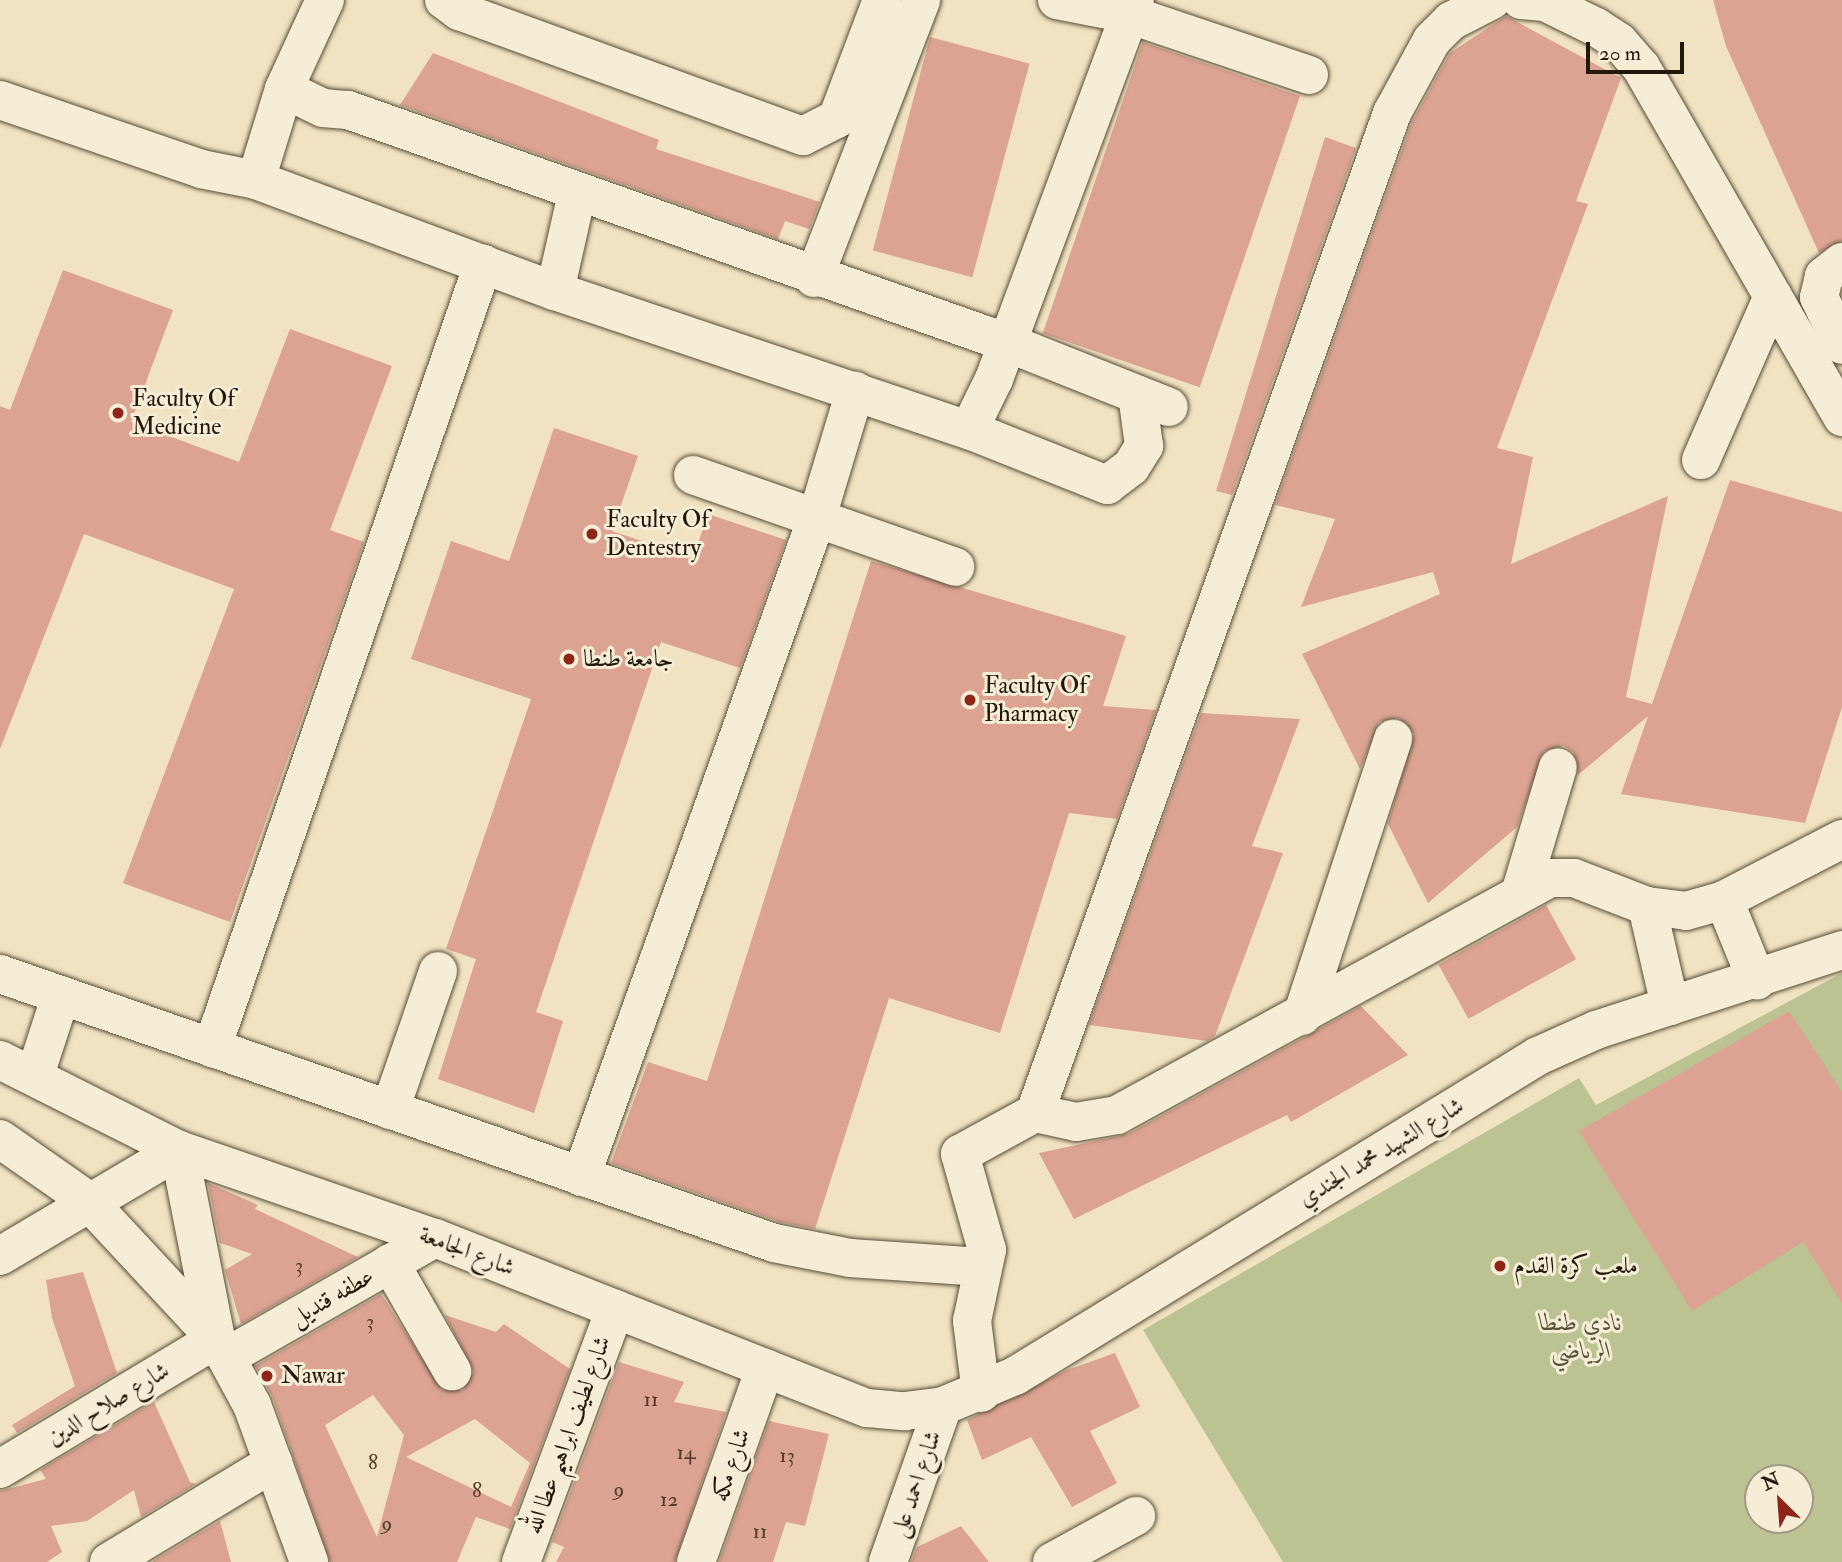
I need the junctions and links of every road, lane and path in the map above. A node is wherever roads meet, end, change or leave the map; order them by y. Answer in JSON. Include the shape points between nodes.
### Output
{"nodes":[{"id":1,"x":325,"y":0,"type":"edge"},
{"id":2,"x":444,"y":0,"type":"edge"},
{"id":3,"x":881,"y":0,"type":"edge"},
{"id":4,"x":921,"y":0,"type":"edge"},
{"id":5,"x":1492,"y":0,"type":"edge"},
{"id":6,"x":1521,"y":0,"type":"edge"},
{"id":7,"x":1069,"y":2,"type":"edge"},
{"id":8,"x":1131,"y":7,"type":"edge"},
{"id":9,"x":1442,"y":10,"type":"edge"},
{"id":10,"x":1308,"y":75,"type":"dead end"},
{"id":11,"x":284,"y":89,"type":"junction"},
{"id":12,"x":0,"y":100,"type":"edge"},
{"id":13,"x":256,"y":180,"type":"junction"},
{"id":14,"x":577,"y":193,"type":"junction"},
{"id":15,"x":1842,"y":262,"type":"edge"},
{"id":16,"x":483,"y":264,"type":"junction"},
{"id":17,"x":814,"y":278,"type":"junction"},
{"id":18,"x":555,"y":291,"type":"junction"},
{"id":19,"x":1773,"y":296,"type":"junction"},
{"id":20,"x":1008,"y":342,"type":"junction"},
{"id":21,"x":1842,"y":345,"type":"edge"},
{"id":22,"x":855,"y":391,"type":"junction"},
{"id":23,"x":1842,"y":417,"type":"edge"},
{"id":24,"x":969,"y":430,"type":"junction"},
{"id":25,"x":1701,"y":460,"type":"dead end"},
{"id":26,"x":693,"y":475,"type":"dead end"},
{"id":27,"x":817,"y":517,"type":"junction"},
{"id":28,"x":955,"y":567,"type":"dead end"},
{"id":29,"x":1393,"y":739,"type":"dead end"},
{"id":30,"x":1558,"y":767,"type":"dead end"},
{"id":31,"x":1842,"y":839,"type":"edge"},
{"id":32,"x":1521,"y":890,"type":"junction"},
{"id":33,"x":1724,"y":900,"type":"junction"},
{"id":34,"x":1647,"y":906,"type":"junction"},
{"id":35,"x":1842,"y":950,"type":"edge"},
{"id":36,"x":438,"y":971,"type":"dead end"},
{"id":37,"x":1,"y":976,"type":"edge"},
{"id":38,"x":1756,"y":981,"type":"junction"},
{"id":39,"x":61,"y":995,"type":"junction"},
{"id":40,"x":1670,"y":1006,"type":"junction"},
{"id":41,"x":1302,"y":1016,"type":"junction"},
{"id":42,"x":212,"y":1048,"type":"junction"},
{"id":43,"x":0,"y":1060,"type":"edge"},
{"id":44,"x":35,"y":1075,"type":"junction"},
{"id":45,"x":390,"y":1110,"type":"junction"},
{"id":46,"x":1035,"y":1113,"type":"junction"},
{"id":47,"x":0,"y":1139,"type":"edge"},
{"id":48,"x":179,"y":1150,"type":"junction"},
{"id":49,"x":581,"y":1177,"type":"junction"},
{"id":50,"x":87,"y":1200,"type":"junction"},
{"id":51,"x":435,"y":1238,"type":"junction"},
{"id":52,"x":0,"y":1256,"type":"edge"},
{"id":53,"x":390,"y":1263,"type":"junction"},
{"id":54,"x":982,"y":1267,"type":"junction"},
{"id":55,"x":615,"y":1309,"type":"junction"},
{"id":56,"x":222,"y":1348,"type":"junction"},
{"id":57,"x":765,"y":1368,"type":"junction"},
{"id":58,"x":452,"y":1371,"type":"dead end"},
{"id":59,"x":981,"y":1393,"type":"junction"},
{"id":60,"x":943,"y":1406,"type":"junction"},
{"id":61,"x":273,"y":1463,"type":"junction"},
{"id":62,"x":0,"y":1469,"type":"edge"},
{"id":63,"x":1136,"y":1516,"type":"dead end"},
{"id":64,"x":109,"y":1562,"type":"edge"},
{"id":65,"x":309,"y":1562,"type":"edge"},
{"id":66,"x":521,"y":1562,"type":"edge"},
{"id":67,"x":696,"y":1562,"type":"edge"},
{"id":68,"x":888,"y":1562,"type":"edge"},
{"id":69,"x":1052,"y":1562,"type":"edge"}],
"edges":[{"from":1,"to":11,"type":"street"},
{"from":2,"to":3,"type":"street","via":[[459,11],[803,136],[837,119]]},
{"from":4,"to":17,"type":"street"},
{"from":5,"to":9,"type":"street"},
{"from":6,"to":19,"type":"street","via":[[1545,2],[1596,27],[1619,42],[1641,67]]},
{"from":7,"to":8,"type":"street"},
{"from":8,"to":10,"type":"street"},
{"from":8,"to":20,"type":"street"},
{"from":9,"to":46,"type":"street","via":[[1432,40],[1392,113]]},
{"from":11,"to":13,"type":"street"},
{"from":11,"to":14,"type":"street","via":[[323,108],[348,110]]},
{"from":12,"to":13,"type":"street","via":[[201,169]]},
{"from":13,"to":16,"type":"street"},
{"from":14,"to":17,"type":"street"},
{"from":14,"to":18,"type":"street"},
{"from":15,"to":21,"type":"street","via":[[1824,276],[1819,297]]},
{"from":16,"to":18,"type":"street"},
{"from":16,"to":42,"type":"street"},
{"from":17,"to":20,"type":"street"},
{"from":18,"to":22,"type":"street"},
{"from":19,"to":23,"type":"street"},
{"from":19,"to":25,"type":"street"},
{"from":20,"to":24,"type":"street"},
{"from":20,"to":24,"type":"street","via":[[1153,400],[1144,446],[1131,467],[1107,485]]},
{"from":22,"to":24,"type":"street"},
{"from":22,"to":27,"type":"street"},
{"from":26,"to":27,"type":"street"},
{"from":27,"to":28,"type":"street"},
{"from":27,"to":49,"type":"street"},
{"from":29,"to":41,"type":"street"},
{"from":30,"to":32,"type":"street"},
{"from":31,"to":33,"type":"street"},
{"from":32,"to":34,"type":"street","via":[[1549,878],[1574,878]]},
{"from":32,"to":41,"type":"street"},
{"from":33,"to":34,"type":"street","via":[[1686,911]]},
{"from":33,"to":38,"type":"street"},
{"from":34,"to":40,"type":"street"},
{"from":35,"to":38,"type":"street","name":"شارع الشهيد محمد الجندي"},
{"from":36,"to":45,"type":"street"},
{"from":37,"to":39,"type":"street"},
{"from":38,"to":40,"type":"street","name":"شارع الشهيد محمد الجندي"},
{"from":39,"to":42,"type":"street"},
{"from":39,"to":44,"type":"street"},
{"from":40,"to":59,"type":"street","name":"شارع الشهيد محمد الجندي","via":[[1538,1056]]},
{"from":41,"to":46,"type":"street","via":[[1117,1115],[1076,1122]]},
{"from":42,"to":45,"type":"street"},
{"from":43,"to":44,"type":"street","name":"شارع الجامعة"},
{"from":44,"to":48,"type":"street","name":"شارع الجامعة"},
{"from":45,"to":49,"type":"street"},
{"from":46,"to":54,"type":"street","via":[[960,1154],[986,1250]]},
{"from":47,"to":50,"type":"street"},
{"from":48,"to":50,"type":"street"},
{"from":48,"to":51,"type":"street","name":"شارع الجامعة"},
{"from":48,"to":56,"type":"street"},
{"from":49,"to":54,"type":"street","via":[[812,1252]]},
{"from":50,"to":52,"type":"street"},
{"from":50,"to":56,"type":"street"},
{"from":51,"to":53,"type":"street","name":"عطفه قنديل"},
{"from":51,"to":55,"type":"street","name":"شارع الجامعة"},
{"from":53,"to":56,"type":"street","name":"عطفه قنديل"},
{"from":53,"to":58,"type":"street"},
{"from":54,"to":59,"type":"street","via":[[972,1321]]},
{"from":55,"to":57,"type":"street","name":"شارع الجامعة"},
{"from":55,"to":66,"type":"street","name":"شارع لطيف ابراهيم عطا الله"},
{"from":56,"to":61,"type":"street"},
{"from":56,"to":62,"type":"street","name":"شارع صلاح الدين"},
{"from":57,"to":60,"type":"street","name":"شارع الجامعة","via":[[867,1408]]},
{"from":57,"to":67,"type":"street","name":"شارع مكه"},
{"from":59,"to":60,"type":"street","name":"شارع الشهيد محمد الجندي"},
{"from":60,"to":68,"type":"street","name":"شارع احمد على"},
{"from":61,"to":64,"type":"street"},
{"from":61,"to":65,"type":"street"},
{"from":63,"to":69,"type":"street"}]}
